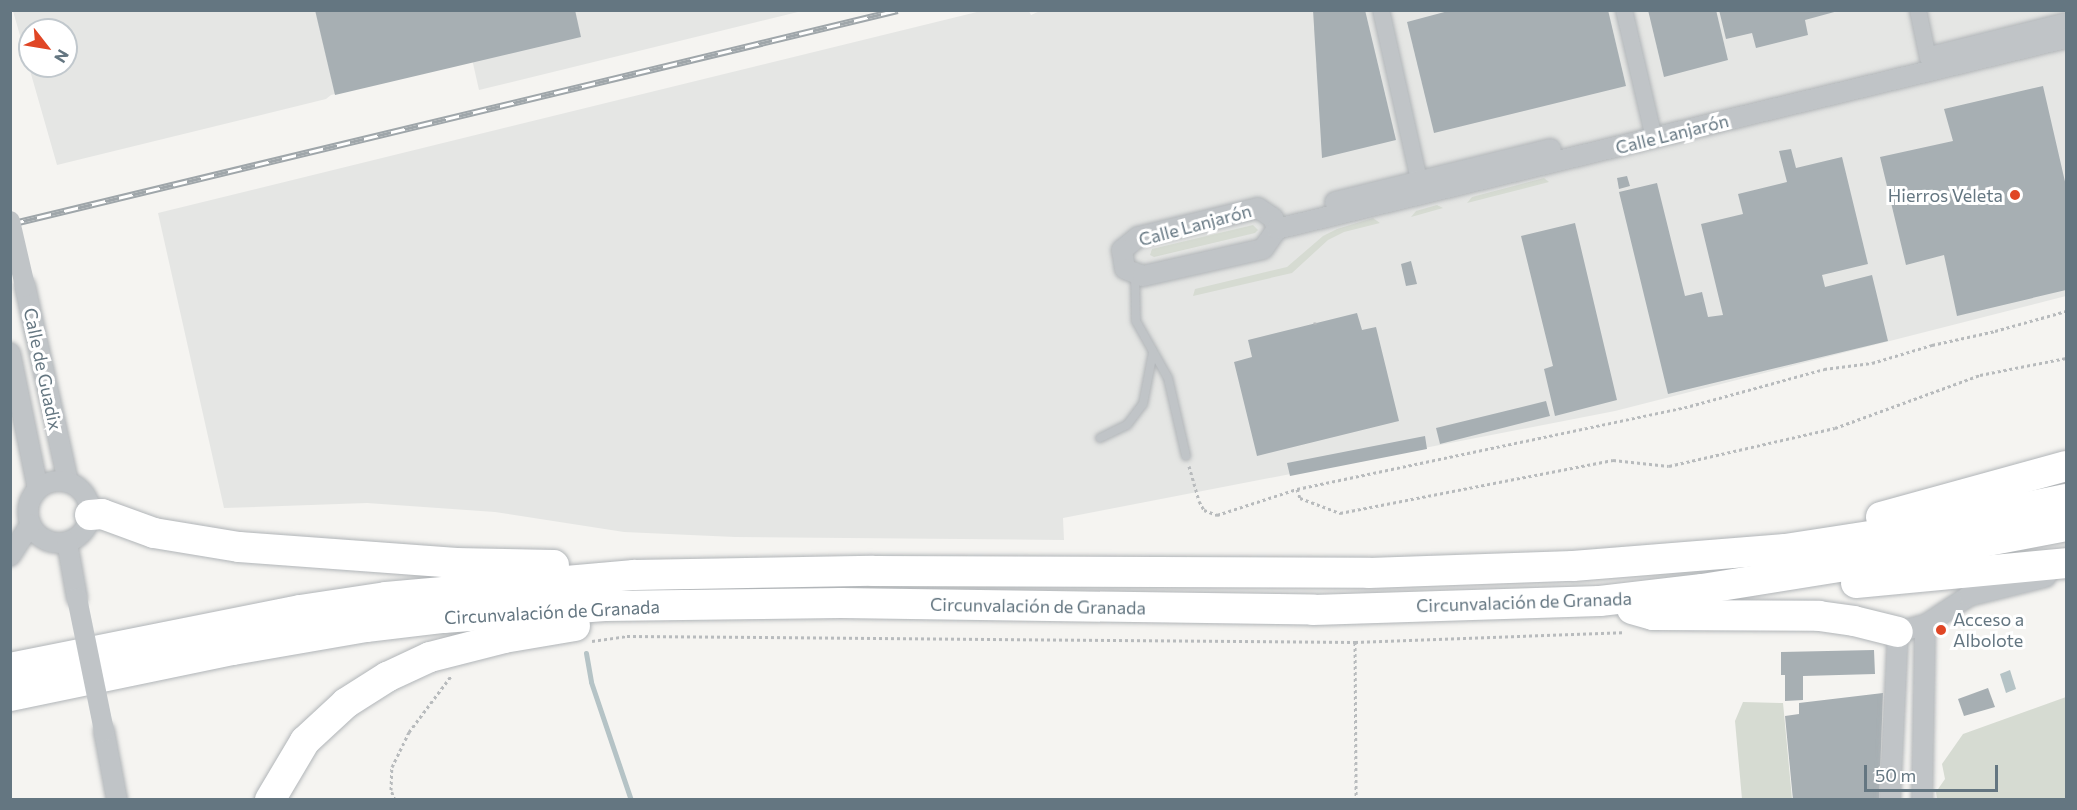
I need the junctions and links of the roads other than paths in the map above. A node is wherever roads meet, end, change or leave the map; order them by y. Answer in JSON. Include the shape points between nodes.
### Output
{"nodes":[{"id":1,"x":1381,"y":10,"type":"edge"},
{"id":2,"x":1624,"y":10,"type":"edge"},
{"id":3,"x":1918,"y":10,"type":"edge"},
{"id":4,"x":2067,"y":23,"type":"edge"},
{"id":5,"x":2067,"y":38,"type":"edge"},
{"id":6,"x":1928,"y":58,"type":"junction"},
{"id":7,"x":1653,"y":132,"type":"junction"},
{"id":8,"x":1419,"y":180,"type":"junction"},
{"id":9,"x":10,"y":221,"type":"edge"},
{"id":10,"x":1275,"y":224,"type":"junction"},
{"id":11,"x":1136,"y":273,"type":"junction"},
{"id":12,"x":1153,"y":352,"type":"junction"},
{"id":13,"x":10,"y":353,"type":"edge"},
{"id":14,"x":1100,"y":438,"type":"dead end"},
{"id":15,"x":1186,"y":456,"type":"road end"},
{"id":16,"x":2067,"y":466,"type":"edge"},
{"id":17,"x":68,"y":482,"type":"junction"},
{"id":18,"x":38,"y":489,"type":"junction"},
{"id":19,"x":2067,"y":499,"type":"edge"},
{"id":20,"x":90,"y":516,"type":"junction"},
{"id":21,"x":31,"y":524,"type":"junction"},
{"id":22,"x":2067,"y":526,"type":"edge"},
{"id":23,"x":67,"y":542,"type":"junction"},
{"id":24,"x":1750,"y":553,"type":"junction"},
{"id":25,"x":10,"y":556,"type":"edge"},
{"id":26,"x":2067,"y":563,"type":"edge"},
{"id":27,"x":2067,"y":572,"type":"edge"},
{"id":28,"x":634,"y":575,"type":"junction"},
{"id":29,"x":1702,"y":589,"type":"junction"},
{"id":30,"x":1600,"y":601,"type":"junction"},
{"id":31,"x":841,"y":603,"type":"junction"},
{"id":32,"x":1912,"y":629,"type":"junction"},
{"id":33,"x":10,"y":668,"type":"edge"},
{"id":34,"x":10,"y":696,"type":"edge"},
{"id":35,"x":117,"y":800,"type":"edge"},
{"id":36,"x":270,"y":800,"type":"edge"},
{"id":37,"x":1890,"y":800,"type":"edge"},
{"id":38,"x":1922,"y":800,"type":"edge"}],
"edges":[{"from":1,"to":8,"type":"street"},
{"from":2,"to":7,"type":"street","name":"Calle Lanjarón"},
{"from":3,"to":6,"type":"street"},
{"from":4,"to":6,"type":"street","name":"Calle Lanjarón"},
{"from":5,"to":7,"type":"street","name":"Calle Lanjarón"},
{"from":6,"to":7,"type":"street","name":"Calle Lanjarón"},
{"from":7,"to":8,"type":"street","name":"Calle Lanjarón"},
{"from":7,"to":10,"type":"street","name":"Calle Lanjarón"},
{"from":8,"to":10,"type":"street","name":"Calle Lanjarón"},
{"from":9,"to":17,"type":"street","name":"Calle de Guadix","bridge":true},
{"from":10,"to":11,"type":"street","name":"Calle Lanjarón","via":[[1263,249],[1143,276]]},
{"from":10,"to":11,"type":"street","name":"Calle Lanjarón","via":[[1258,208],[1138,237],[1122,250],[1125,269]]},
{"from":11,"to":12,"type":"lane","via":[[1136,321]]},
{"from":12,"to":14,"type":"lane","via":[[1143,404],[1127,425]]},
{"from":12,"to":15,"type":"lane","via":[[1167,378]]},
{"from":13,"to":18,"type":"street","name":"Calle de Guadix"},
{"from":16,"to":24,"type":"highway","via":[[1844,526],[1784,535]]},
{"from":17,"to":18,"type":"street","via":[[57,481]]},
{"from":17,"to":20,"type":"street","via":[[82,491]]},
{"from":18,"to":21,"type":"street","via":[[29,506]]},
{"from":19,"to":24,"type":"highway","name":"Circunvalación de Granada","via":[[1890,534]]},
{"from":20,"to":23,"type":"street","via":[[82,532]]},
{"from":20,"to":28,"type":"highway","via":[[102,514],[154,533],[238,547],[456,563],[595,565]]},
{"from":21,"to":23,"type":"street","via":[[35,532],[50,542]]},
{"from":21,"to":25,"type":"street"},
{"from":22,"to":29,"type":"highway","name":"Circunvalación de Granada"},
{"from":23,"to":35,"type":"street","bridge":true},
{"from":24,"to":28,"type":"highway","name":"Circunvalación de Granada","via":[[1573,566],[1369,573],[873,571]]},
{"from":26,"to":29,"type":"highway","via":[[1738,596]]},
{"from":27,"to":32,"type":"street","via":[[1969,596]]},
{"from":28,"to":33,"type":"highway","name":"Circunvalación de Granada","via":[[332,605]]},
{"from":29,"to":30,"type":"highway","name":"Circunvalación de Granada"},
{"from":30,"to":31,"type":"highway","name":"Circunvalación de Granada","via":[[1313,610]]},
{"from":30,"to":32,"type":"highway","via":[[1653,615],[1819,616]]},
{"from":31,"to":34,"type":"highway","name":"Circunvalación de Granada","via":[[605,606],[443,618],[233,650]]},
{"from":31,"to":36,"type":"highway","via":[[795,617],[664,619],[567,627],[430,657],[387,677],[346,703],[305,741]]},
{"from":32,"to":37,"type":"street"},
{"from":32,"to":38,"type":"street"}]}
